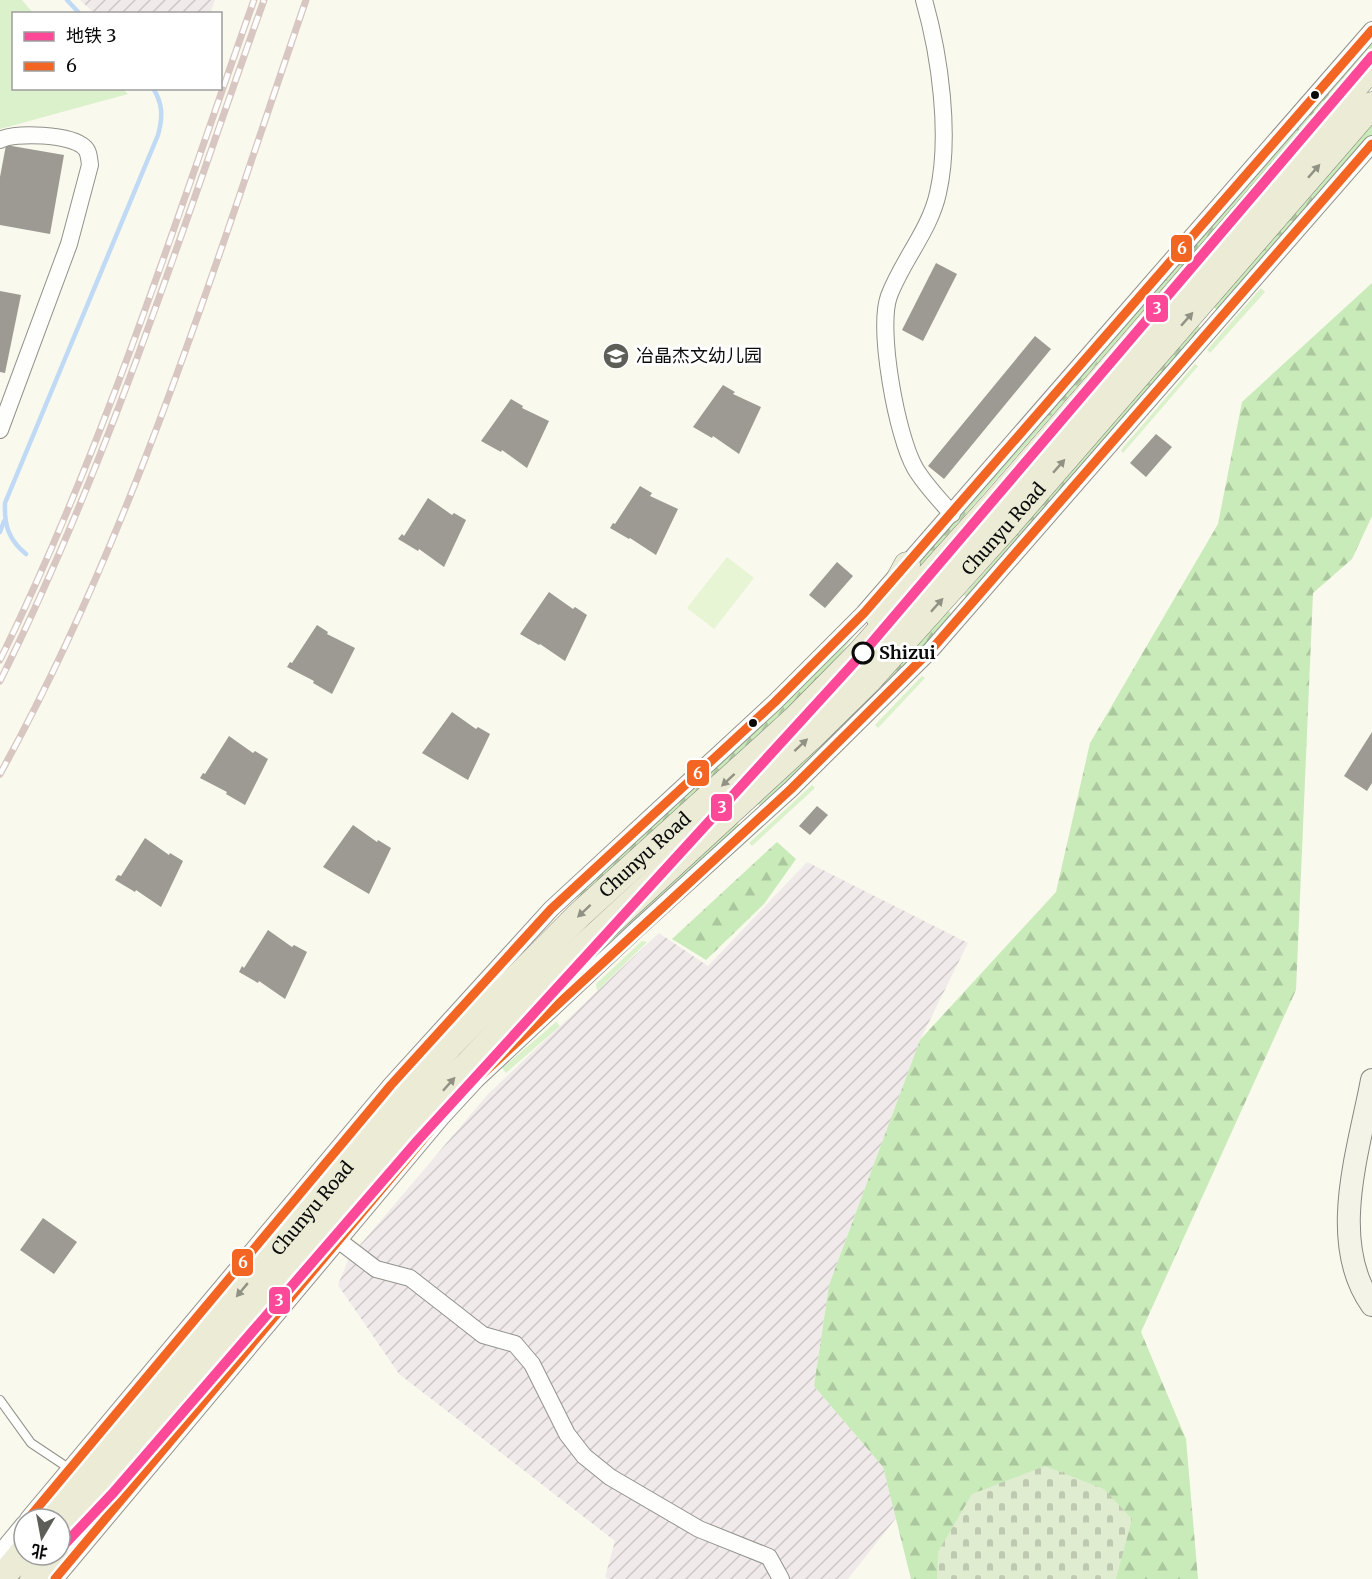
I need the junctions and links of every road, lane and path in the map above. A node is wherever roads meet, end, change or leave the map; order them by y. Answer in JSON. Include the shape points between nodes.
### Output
{"nodes":[{"id":1,"x":924,"y":0,"type":"edge"},
{"id":2,"x":1372,"y":30,"type":"edge"},
{"id":3,"x":1372,"y":67,"type":"edge"},
{"id":4,"x":1372,"y":105,"type":"edge"},
{"id":5,"x":0,"y":140,"type":"edge"},
{"id":6,"x":1372,"y":144,"type":"edge"},
{"id":7,"x":4,"y":409,"type":"edge"},
{"id":8,"x":0,"y":430,"type":"edge"},
{"id":9,"x":952,"y":514,"type":"junction"},
{"id":10,"x":908,"y":565,"type":"junction"},
{"id":11,"x":859,"y":654,"type":"junction"},
{"id":12,"x":1372,"y":1080,"type":"edge"},
{"id":13,"x":338,"y":1240,"type":"junction"},
{"id":14,"x":1372,"y":1305,"type":"edge"},
{"id":15,"x":0,"y":1400,"type":"edge"},
{"id":16,"x":70,"y":1469,"type":"junction"},
{"id":17,"x":38,"y":1507,"type":"edge"},
{"id":18,"x":72,"y":1522,"type":"edge"},
{"id":19,"x":72,"y":1524,"type":"edge"},
{"id":20,"x":12,"y":1538,"type":"edge"},
{"id":21,"x":0,"y":1553,"type":"edge"},
{"id":22,"x":12,"y":1566,"type":"edge"},
{"id":23,"x":1,"y":1579,"type":"edge"},
{"id":24,"x":55,"y":1579,"type":"edge"},
{"id":25,"x":781,"y":1579,"type":"edge"}],
"edges":[{"from":1,"to":9,"type":"street","via":[[939,78],[941,176],[930,214],[889,297],[884,337],[904,445],[915,468]]},
{"from":2,"to":9,"type":"street"},
{"from":3,"to":11,"type":"main road","name":"Chunyu Road"},
{"from":19,"to":4,"type":"main road","name":"Chunyu Road","one_way":true,"via":[[470,1060],[598,931],[868,681],[992,544]]},
{"from":5,"to":7,"type":"street","via":[[20,134],[72,141],[84,146],[90,165],[69,244]]},
{"from":6,"to":13,"type":"street","via":[[931,651],[791,789],[476,1080]]},
{"from":7,"to":8,"type":"street"},
{"from":9,"to":10,"type":"street"},
{"from":10,"to":11,"type":"main road"},
{"from":10,"to":16,"type":"street","via":[[776,702],[551,909],[391,1085]]},
{"from":11,"to":18,"type":"main road","name":"Chunyu Road","one_way":true,"via":[[785,728],[565,929],[451,1044]]},
{"from":12,"to":14,"type":"street","via":[[1349,1210],[1352,1255],[1361,1290]]},
{"from":13,"to":24,"type":"street"},
{"from":13,"to":25,"type":"street","via":[[376,1269],[410,1278],[483,1335],[515,1344],[532,1364],[567,1434],[584,1456],[610,1477],[699,1529],[769,1557]]},
{"from":15,"to":16,"type":"lane","via":[[31,1443]]},
{"from":16,"to":17,"type":"street"},
{"from":20,"to":21,"type":"street"},
{"from":22,"to":23,"type":"main road"}]}
